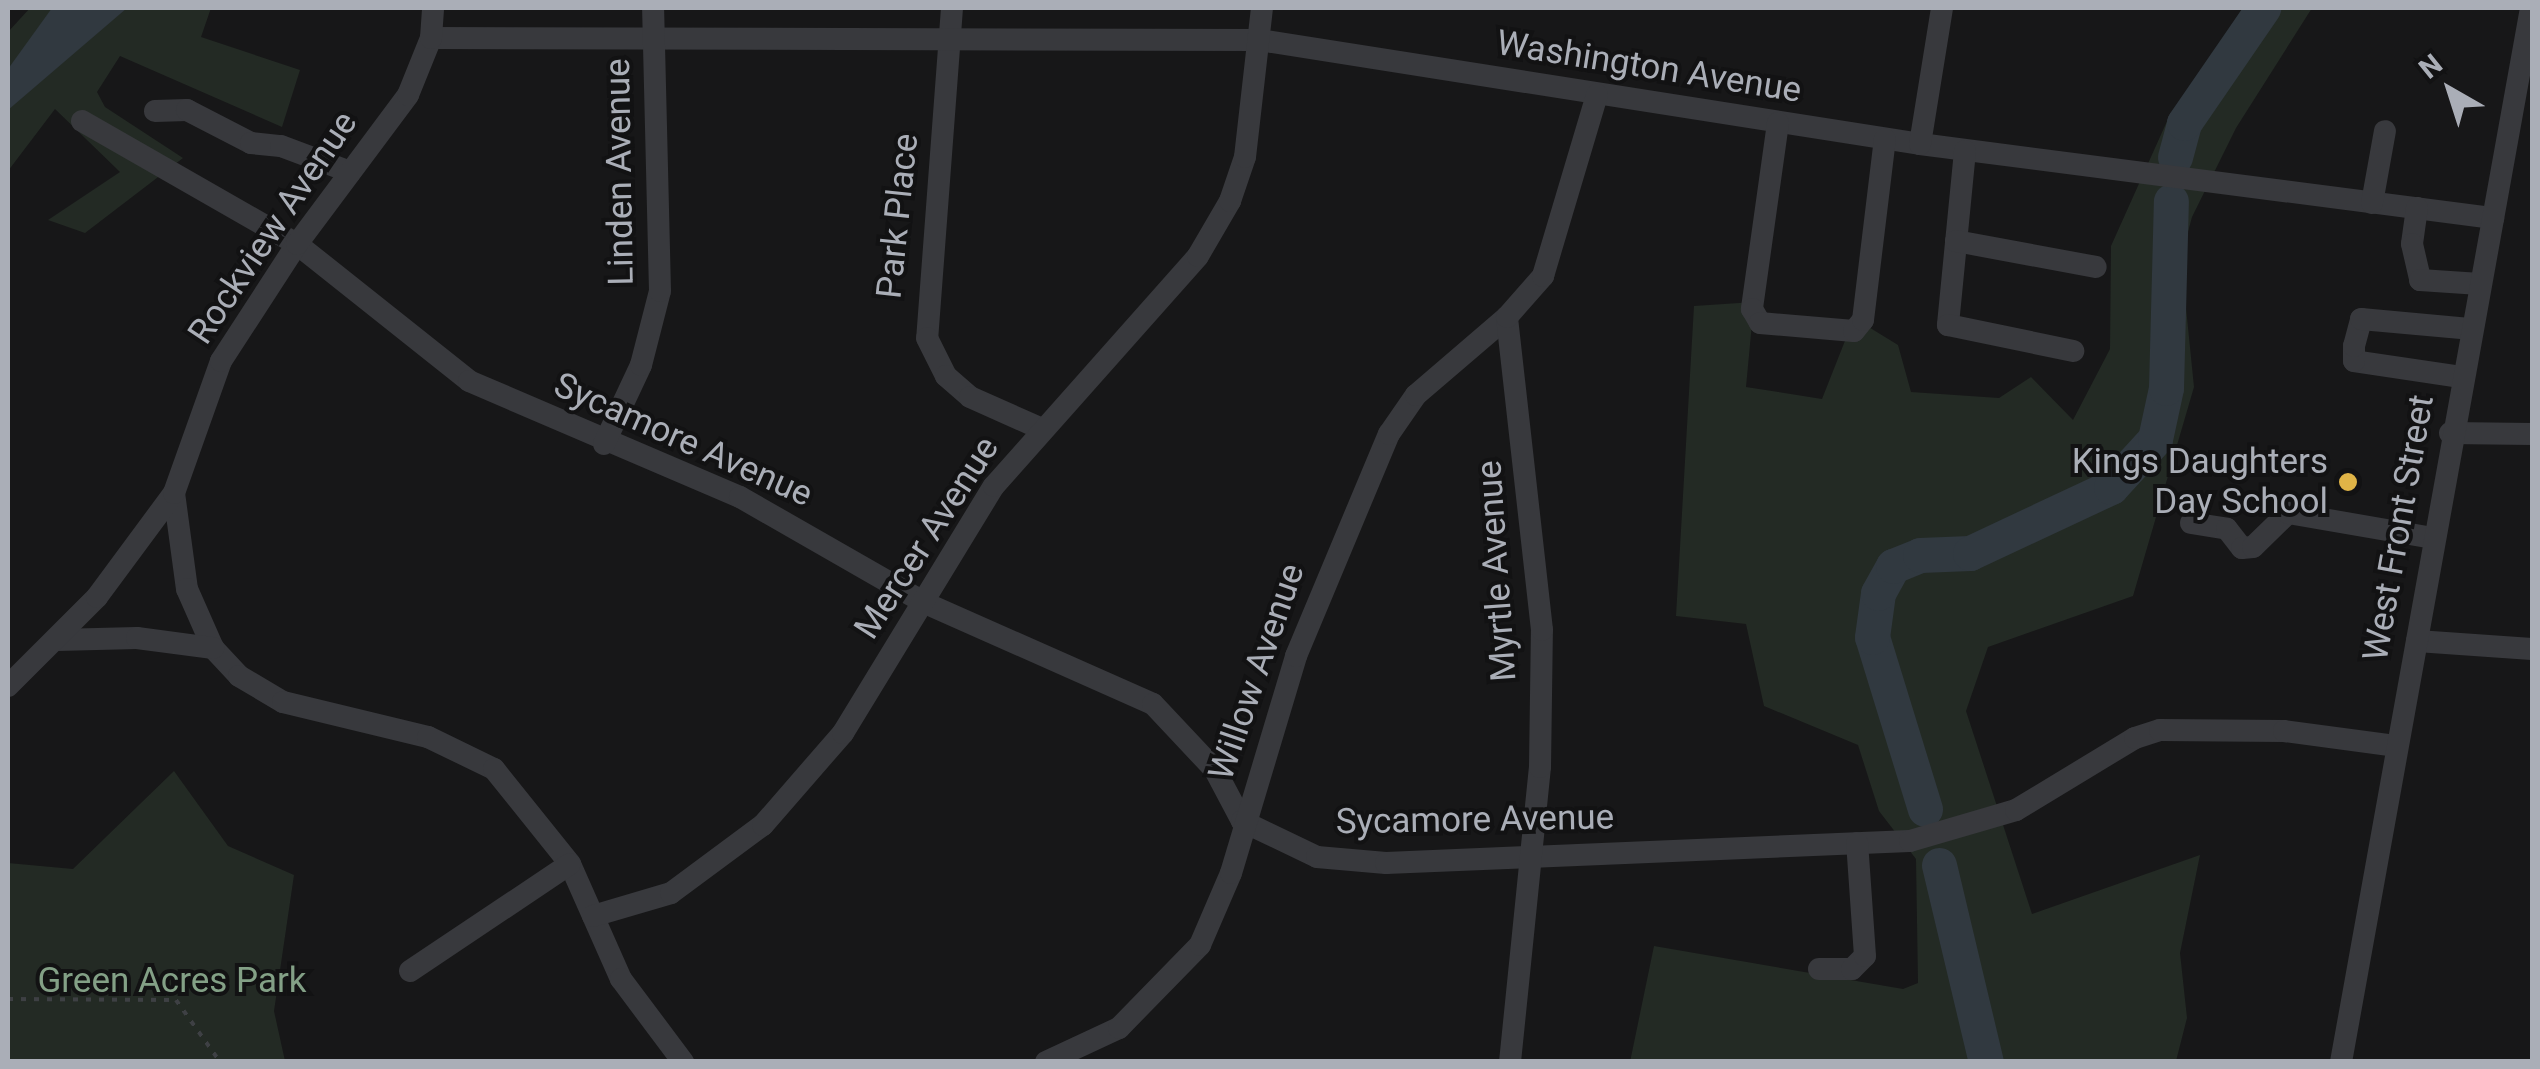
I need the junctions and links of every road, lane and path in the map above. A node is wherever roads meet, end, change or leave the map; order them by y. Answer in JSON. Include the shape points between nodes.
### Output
{"nodes":[{"id":1,"x":433,"y":8,"type":"edge"},
{"id":2,"x":653,"y":8,"type":"edge"},
{"id":3,"x":952,"y":8,"type":"edge"},
{"id":4,"x":1262,"y":8,"type":"edge"},
{"id":5,"x":1942,"y":8,"type":"edge"},
{"id":6,"x":2531,"y":8,"type":"edge"},
{"id":7,"x":951,"y":36,"type":"junction"},
{"id":8,"x":431,"y":38,"type":"junction"},
{"id":9,"x":652,"y":40,"type":"junction"},
{"id":10,"x":1260,"y":40,"type":"junction"},
{"id":11,"x":1597,"y":96,"type":"junction"},
{"id":12,"x":156,"y":112,"type":"dead end"},
{"id":13,"x":82,"y":121,"type":"dead end"},
{"id":14,"x":1778,"y":123,"type":"junction"},
{"id":15,"x":2386,"y":131,"type":"dead end"},
{"id":16,"x":1885,"y":139,"type":"junction"},
{"id":17,"x":1920,"y":144,"type":"junction"},
{"id":18,"x":1965,"y":151,"type":"junction"},
{"id":19,"x":350,"y":172,"type":"junction"},
{"id":20,"x":2372,"y":203,"type":"junction"},
{"id":21,"x":2416,"y":208,"type":"junction"},
{"id":22,"x":2493,"y":218,"type":"junction"},
{"id":23,"x":1956,"y":241,"type":"junction"},
{"id":24,"x":297,"y":244,"type":"junction"},
{"id":25,"x":2096,"y":268,"type":"dead end"},
{"id":26,"x":2480,"y":284,"type":"junction"},
{"id":27,"x":1508,"y":316,"type":"junction"},
{"id":28,"x":2470,"y":330,"type":"junction"},
{"id":29,"x":2073,"y":352,"type":"dead end"},
{"id":30,"x":2461,"y":376,"type":"junction"},
{"id":31,"x":1042,"y":428,"type":"junction"},
{"id":32,"x":2450,"y":432,"type":"junction"},
{"id":33,"x":2532,"y":434,"type":"edge"},
{"id":34,"x":604,"y":444,"type":"junction"},
{"id":35,"x":174,"y":493,"type":"junction"},
{"id":36,"x":2191,"y":524,"type":"dead end"},
{"id":37,"x":2433,"y":538,"type":"junction"},
{"id":38,"x":925,"y":603,"type":"junction"},
{"id":39,"x":57,"y":640,"type":"junction"},
{"id":40,"x":2416,"y":641,"type":"junction"},
{"id":41,"x":214,"y":648,"type":"junction"},
{"id":42,"x":2532,"y":648,"type":"edge"},
{"id":43,"x":11,"y":676,"type":"edge"},
{"id":44,"x":2397,"y":746,"type":"junction"},
{"id":45,"x":1242,"y":821,"type":"junction"},
{"id":46,"x":1858,"y":843,"type":"junction"},
{"id":47,"x":1530,"y":856,"type":"junction"},
{"id":48,"x":570,"y":864,"type":"junction"},
{"id":49,"x":593,"y":916,"type":"junction"},
{"id":50,"x":1819,"y":970,"type":"dead end"},
{"id":51,"x":410,"y":971,"type":"dead end"},
{"id":52,"x":8,"y":999,"type":"edge"},
{"id":53,"x":1105,"y":1050,"type":"edge"},
{"id":54,"x":220,"y":1062,"type":"edge"},
{"id":55,"x":683,"y":1062,"type":"edge"},
{"id":56,"x":1046,"y":1062,"type":"edge"},
{"id":57,"x":1510,"y":1062,"type":"edge"},
{"id":58,"x":2342,"y":1062,"type":"edge"}],
"edges":[{"from":1,"to":8,"type":"street","name":"Rockview Avenue"},
{"from":2,"to":9,"type":"street","name":"Linden Avenue"},
{"from":3,"to":7,"type":"street","name":"Park Place"},
{"from":4,"to":10,"type":"street","name":"Mercer Avenue"},
{"from":5,"to":17,"type":"street"},
{"from":6,"to":22,"type":"street","name":"West Front Street"},
{"from":7,"to":9,"type":"street","name":"Washington Avenue"},
{"from":7,"to":10,"type":"street","name":"Washington Avenue"},
{"from":7,"to":31,"type":"street","name":"Park Place","via":[[927,338],[946,376],[970,397]]},
{"from":8,"to":9,"type":"street","name":"Washington Avenue"},
{"from":8,"to":19,"type":"street","name":"Rockview Avenue","via":[[408,95]]},
{"from":9,"to":34,"type":"street","name":"Linden Avenue","via":[[660,291],[641,364]]},
{"from":10,"to":11,"type":"street","name":"Washington Avenue"},
{"from":10,"to":31,"type":"street","name":"Mercer Avenue","via":[[1246,157],[1230,201],[1151,316]]},
{"from":11,"to":14,"type":"street","name":"Washington Avenue"},
{"from":11,"to":27,"type":"street","via":[[1544,276]]},
{"from":12,"to":19,"type":"street","via":[[187,110],[251,142]]},
{"from":13,"to":24,"type":"street","name":"Sycamore Avenue"},
{"from":14,"to":16,"type":"street","name":"Washington Avenue"},
{"from":14,"to":16,"type":"street","via":[[1752,309],[1760,323],[1854,330],[1863,320]]},
{"from":15,"to":20,"type":"street"},
{"from":16,"to":17,"type":"street","name":"Washington Avenue"},
{"from":17,"to":18,"type":"street","name":"Washington Avenue"},
{"from":18,"to":20,"type":"street","name":"Washington Avenue"},
{"from":18,"to":23,"type":"street"},
{"from":19,"to":24,"type":"street","name":"Rockview Avenue"},
{"from":20,"to":21,"type":"street","name":"Washington Avenue"},
{"from":21,"to":22,"type":"street","name":"Washington Avenue"},
{"from":21,"to":26,"type":"street","via":[[2412,244],[2420,280]]},
{"from":22,"to":26,"type":"street","name":"West Front Street"},
{"from":23,"to":25,"type":"street"},
{"from":23,"to":29,"type":"street","via":[[1948,325]]},
{"from":24,"to":34,"type":"street","name":"Sycamore Avenue","via":[[468,381]]},
{"from":24,"to":35,"type":"street","name":"Rockview Avenue","via":[[222,361]]},
{"from":26,"to":28,"type":"street","name":"West Front Street"},
{"from":27,"to":45,"type":"street","name":"Willow Avenue","via":[[1416,395],[1389,434],[1310,622]]},
{"from":27,"to":47,"type":"street","name":"Myrtle Avenue","via":[[1542,630],[1540,767]]},
{"from":28,"to":30,"type":"street","name":"West Front Street"},
{"from":28,"to":30,"type":"street","via":[[2361,319],[2354,346],[2354,360]]},
{"from":30,"to":32,"type":"street","name":"West Front Street"},
{"from":31,"to":38,"type":"street","name":"Mercer Avenue","via":[[994,486]]},
{"from":32,"to":33,"type":"street"},
{"from":32,"to":37,"type":"street","name":"West Front Street"},
{"from":34,"to":38,"type":"street","name":"Sycamore Avenue","via":[[774,514]]},
{"from":35,"to":39,"type":"street","name":"Rockview Avenue"},
{"from":35,"to":41,"type":"street","name":"Rockview Avenue","via":[[187,589]]},
{"from":36,"to":37,"type":"street","via":[[2227,529],[2242,548],[2253,547],[2288,513]]},
{"from":37,"to":40,"type":"street","name":"West Front Street"},
{"from":38,"to":45,"type":"street","name":"Sycamore Avenue","via":[[1153,704],[1215,770]]},
{"from":38,"to":49,"type":"street","name":"Mercer Avenue","via":[[842,734],[763,825],[671,893]]},
{"from":39,"to":41,"type":"street","via":[[138,638]]},
{"from":39,"to":43,"type":"street","name":"Rockview Avenue"},
{"from":40,"to":42,"type":"street"},
{"from":40,"to":44,"type":"street","name":"West Front Street"},
{"from":41,"to":48,"type":"street","name":"Rockview Avenue","via":[[239,676],[283,702],[428,738],[482,762],[516,790]]},
{"from":44,"to":46,"type":"street","name":"Sycamore Avenue","via":[[2284,732],[2160,730],[2135,738],[2016,810],[1910,841]]},
{"from":44,"to":58,"type":"street","name":"West Front Street"},
{"from":45,"to":47,"type":"street","name":"Sycamore Avenue","via":[[1318,857],[1348,862]]},
{"from":45,"to":53,"type":"street","name":"Willow Avenue","via":[[1231,873],[1200,945]]},
{"from":46,"to":47,"type":"street","name":"Sycamore Avenue"},
{"from":46,"to":50,"type":"street","via":[[1864,956],[1852,969]]},
{"from":47,"to":57,"type":"street","name":"Myrtle Avenue"},
{"from":48,"to":49,"type":"street","name":"Rockview Avenue"},
{"from":48,"to":51,"type":"street"},
{"from":49,"to":55,"type":"street","name":"Rockview Avenue","via":[[620,978]]},
{"from":52,"to":54,"type":"path","via":[[176,1000]]},
{"from":53,"to":56,"type":"street","name":"Willow Avenue"}]}
